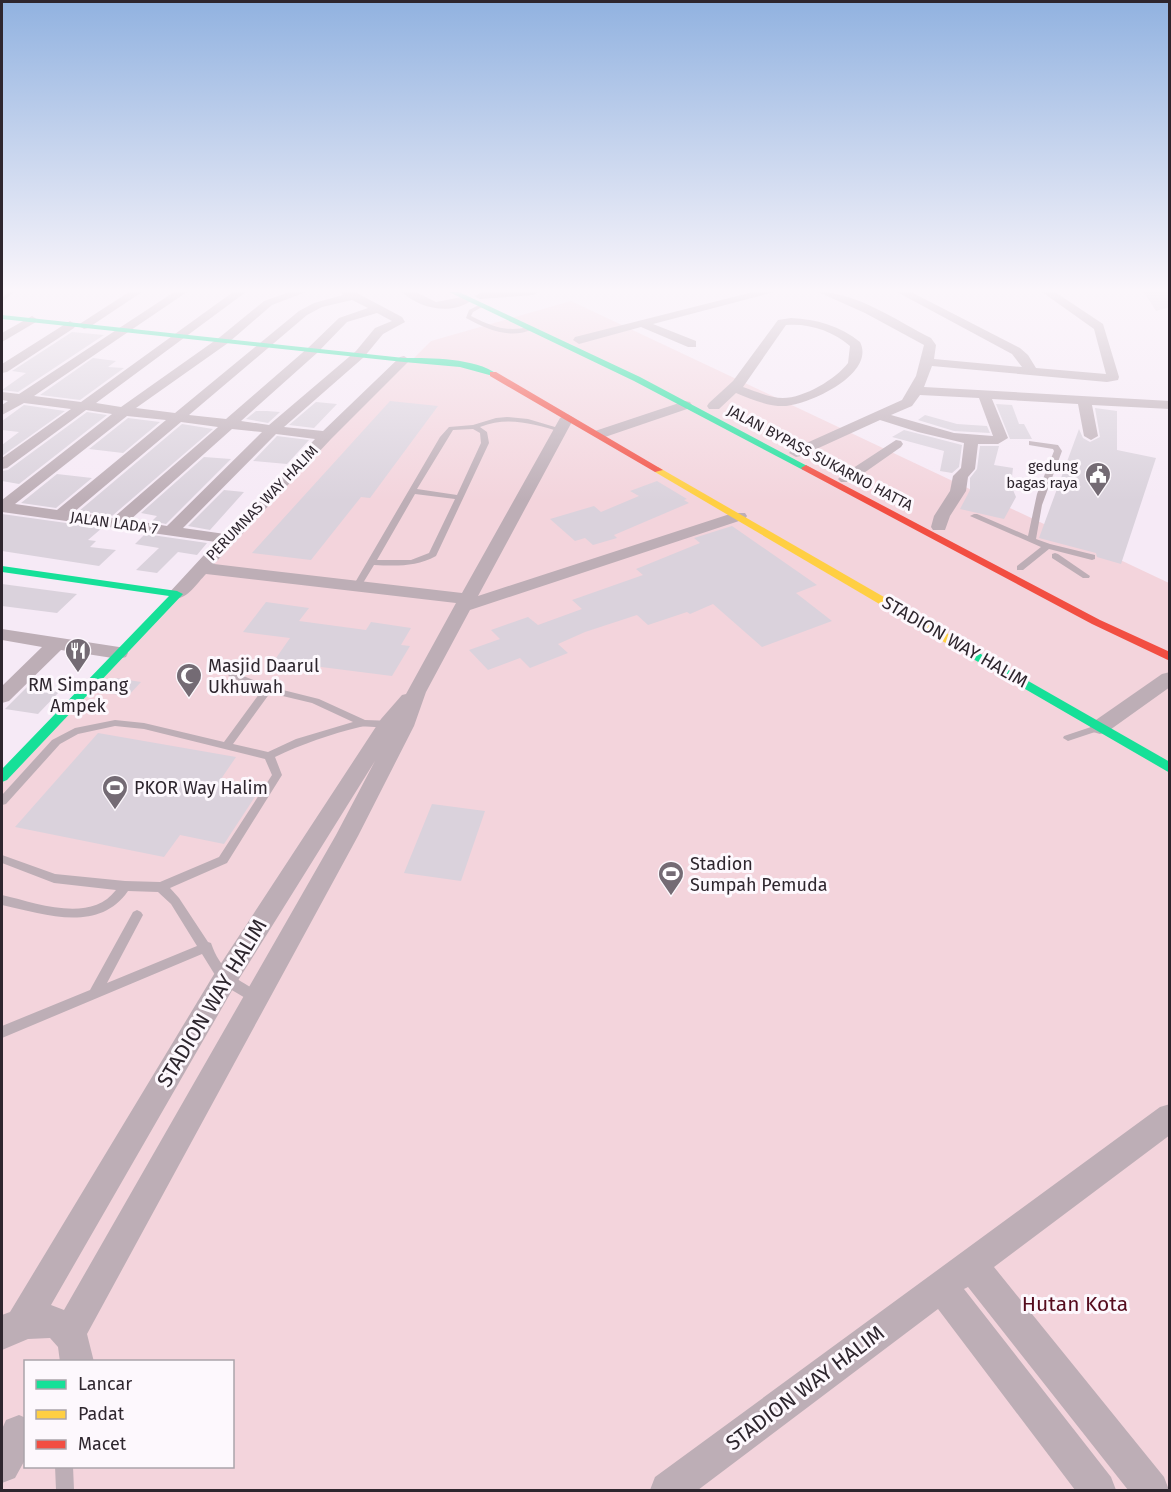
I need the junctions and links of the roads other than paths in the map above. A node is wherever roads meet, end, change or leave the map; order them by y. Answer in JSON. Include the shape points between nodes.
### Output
{"nodes":[{"id":1,"x":78,"y":362,"type":"edge"},
{"id":2,"x":145,"y":362,"type":"edge"},
{"id":3,"x":194,"y":362,"type":"edge"},
{"id":4,"x":246,"y":362,"type":"edge"},
{"id":5,"x":299,"y":362,"type":"edge"},
{"id":6,"x":351,"y":362,"type":"edge"},
{"id":7,"x":402,"y":362,"type":"edge"},
{"id":8,"x":440,"y":362,"type":"edge"},
{"id":9,"x":600,"y":362,"type":"edge"},
{"id":10,"x":623,"y":362,"type":"edge"},
{"id":11,"x":753,"y":362,"type":"edge"},
{"id":12,"x":855,"y":362,"type":"edge"},
{"id":13,"x":927,"y":362,"type":"joint"},
{"id":14,"x":1026,"y":362,"type":"edge"},
{"id":15,"x":1109,"y":362,"type":"edge"},
{"id":16,"x":1032,"y":373,"type":"junction"},
{"id":17,"x":734,"y":388,"type":"junction"},
{"id":18,"x":918,"y":391,"type":"junction"},
{"id":19,"x":984,"y":395,"type":"junction"},
{"id":20,"x":2,"y":396,"type":"edge"},
{"id":21,"x":22,"y":398,"type":"junction"},
{"id":22,"x":1084,"y":400,"type":"junction"},
{"id":23,"x":685,"y":405,"type":"junction"},
{"id":24,"x":1170,"y":405,"type":"edge"},
{"id":25,"x":84,"y":406,"type":"junction"},
{"id":26,"x":714,"y":406,"type":"junction"},
{"id":27,"x":2,"y":411,"type":"edge"},
{"id":28,"x":124,"y":411,"type":"junction"},
{"id":29,"x":880,"y":416,"type":"junction"},
{"id":30,"x":175,"y":417,"type":"junction"},
{"id":31,"x":227,"y":424,"type":"junction"},
{"id":32,"x":564,"y":424,"type":"junction"},
{"id":33,"x":474,"y":427,"type":"junction"},
{"id":34,"x":273,"y":429,"type":"junction"},
{"id":35,"x":600,"y":434,"type":"junction"},
{"id":36,"x":326,"y":436,"type":"junction"},
{"id":37,"x":1091,"y":436,"type":"dead end"},
{"id":38,"x":972,"y":438,"type":"junction"},
{"id":39,"x":1032,"y":443,"type":"dead end"},
{"id":40,"x":896,"y":444,"type":"dead end"},
{"id":41,"x":796,"y":453,"type":"junction"},
{"id":42,"x":2,"y":465,"type":"edge"},
{"id":43,"x":846,"y":479,"type":"junction"},
{"id":44,"x":413,"y":491,"type":"junction"},
{"id":45,"x":458,"y":496,"type":"junction"},
{"id":46,"x":2,"y":507,"type":"edge"},
{"id":47,"x":60,"y":516,"type":"junction"},
{"id":48,"x":739,"y":516,"type":"junction"},
{"id":49,"x":974,"y":516,"type":"dead end"},
{"id":50,"x":116,"y":524,"type":"junction"},
{"id":51,"x":939,"y":527,"type":"junction"},
{"id":52,"x":171,"y":531,"type":"junction"},
{"id":53,"x":226,"y":539,"type":"junction"},
{"id":54,"x":1032,"y":540,"type":"junction"},
{"id":55,"x":1045,"y":548,"type":"junction"},
{"id":56,"x":1058,"y":550,"type":"junction"},
{"id":57,"x":1092,"y":557,"type":"dead end"},
{"id":58,"x":371,"y":562,"type":"junction"},
{"id":59,"x":200,"y":568,"type":"junction"},
{"id":60,"x":1020,"y":568,"type":"junction"},
{"id":61,"x":2,"y":569,"type":"edge"},
{"id":62,"x":1086,"y":576,"type":"dead end"},
{"id":63,"x":357,"y":586,"type":"junction"},
{"id":64,"x":177,"y":594,"type":"junction"},
{"id":65,"x":467,"y":602,"type":"junction"},
{"id":66,"x":1095,"y":605,"type":"dead end"},
{"id":67,"x":1116,"y":616,"type":"dead end"},
{"id":68,"x":2,"y":635,"type":"edge"},
{"id":69,"x":1170,"y":642,"type":"edge"},
{"id":70,"x":57,"y":643,"type":"junction"},
{"id":71,"x":119,"y":653,"type":"junction"},
{"id":72,"x":1170,"y":657,"type":"edge"},
{"id":73,"x":233,"y":675,"type":"dead end"},
{"id":74,"x":1169,"y":678,"type":"edge"},
{"id":75,"x":268,"y":689,"type":"junction"},
{"id":76,"x":5,"y":690,"type":"edge"},
{"id":77,"x":363,"y":723,"type":"junction"},
{"id":78,"x":396,"y":725,"type":"junction"},
{"id":79,"x":1100,"y":727,"type":"junction"},
{"id":80,"x":1068,"y":738,"type":"dead end"},
{"id":81,"x":226,"y":746,"type":"junction"},
{"id":82,"x":269,"y":756,"type":"junction"},
{"id":83,"x":1170,"y":768,"type":"edge"},
{"id":84,"x":2,"y":777,"type":"edge"},
{"id":85,"x":2,"y":801,"type":"edge"},
{"id":86,"x":319,"y":831,"type":"junction"},
{"id":87,"x":346,"y":836,"type":"junction"},
{"id":88,"x":2,"y":859,"type":"edge"},
{"id":89,"x":125,"y":886,"type":"junction"},
{"id":90,"x":160,"y":887,"type":"junction"},
{"id":91,"x":2,"y":900,"type":"edge"},
{"id":92,"x":137,"y":915,"type":"dead end"},
{"id":93,"x":266,"y":915,"type":"junction"},
{"id":94,"x":299,"y":921,"type":"junction"},
{"id":95,"x":207,"y":947,"type":"junction"},
{"id":96,"x":225,"y":979,"type":"junction"},
{"id":97,"x":95,"y":993,"type":"junction"},
{"id":98,"x":257,"y":998,"type":"junction"},
{"id":99,"x":2,"y":1032,"type":"edge"},
{"id":100,"x":1170,"y":1117,"type":"edge"},
{"id":101,"x":971,"y":1264,"type":"junction"},
{"id":102,"x":941,"y":1286,"type":"junction"},
{"id":103,"x":12,"y":1328,"type":"edge"},
{"id":104,"x":73,"y":1347,"type":"edge"},
{"id":105,"x":15,"y":1433,"type":"edge"},
{"id":106,"x":2,"y":1465,"type":"edge"},
{"id":107,"x":64,"y":1468,"type":"edge"},
{"id":108,"x":65,"y":1491,"type":"edge"},
{"id":109,"x":668,"y":1491,"type":"edge"},
{"id":110,"x":1098,"y":1491,"type":"edge"},
{"id":111,"x":1151,"y":1491,"type":"edge"}],
"edges":[{"from":1,"to":21,"type":"street"},
{"from":2,"to":25,"type":"street"},
{"from":3,"to":28,"type":"street"},
{"from":4,"to":30,"type":"street"},
{"from":5,"to":31,"type":"street"},
{"from":6,"to":34,"type":"street"},
{"from":7,"to":36,"type":"street","name":"PERUMNAS WAY HALIM"},
{"from":8,"to":32,"type":"main road","via":[[480,368],[501,378]]},
{"from":9,"to":23,"type":"main road","name":"JALAN BYPASS SUKARNO HATTA"},
{"from":10,"to":26,"type":"main road","name":"JALAN BYPASS SUKARNO HATTA"},
{"from":11,"to":17,"type":"street"},
{"from":12,"to":17,"type":"street","via":[[849,370],[802,398],[779,402]]},
{"from":13,"to":16,"type":"street"},
{"from":13,"to":18,"type":"street"},
{"from":14,"to":16,"type":"street"},
{"from":15,"to":16,"type":"street","via":[[1113,377]]},
{"from":17,"to":26,"type":"street"},
{"from":18,"to":19,"type":"street"},
{"from":18,"to":29,"type":"street","via":[[907,403]]},
{"from":19,"to":22,"type":"street"},
{"from":19,"to":38,"type":"street","via":[[1001,438]]},
{"from":20,"to":21,"type":"street"},
{"from":21,"to":25,"type":"street"},
{"from":21,"to":27,"type":"street"},
{"from":22,"to":24,"type":"street"},
{"from":22,"to":37,"type":"street"},
{"from":23,"to":35,"type":"street"},
{"from":23,"to":72,"type":"main road","name":"JALAN BYPASS SUKARNO HATTA","via":[[1096,622]]},
{"from":25,"to":28,"type":"street"},
{"from":25,"to":42,"type":"street"},
{"from":26,"to":41,"type":"main road","name":"JALAN BYPASS SUKARNO HATTA"},
{"from":28,"to":30,"type":"street"},
{"from":28,"to":46,"type":"street"},
{"from":29,"to":38,"type":"street","via":[[931,432]]},
{"from":29,"to":41,"type":"street"},
{"from":30,"to":31,"type":"street"},
{"from":30,"to":47,"type":"street"},
{"from":31,"to":34,"type":"street"},
{"from":31,"to":50,"type":"street"},
{"from":32,"to":33,"type":"lane","via":[[512,417]]},
{"from":32,"to":35,"type":"main road","name":"STADION WAY HALIM"},
{"from":32,"to":65,"type":"street","name":"STADION WAY HALIM"},
{"from":33,"to":44,"type":"lane","via":[[451,428]]},
{"from":33,"to":45,"type":"lane","via":[[483,432],[485,443]]},
{"from":34,"to":36,"type":"street"},
{"from":34,"to":52,"type":"street"},
{"from":35,"to":48,"type":"main road","name":"STADION WAY HALIM"},
{"from":36,"to":53,"type":"street","name":"PERUMNAS WAY HALIM"},
{"from":38,"to":51,"type":"street","via":[[968,469],[961,476]]},
{"from":39,"to":54,"type":"lane","via":[[1058,449],[1041,495]]},
{"from":40,"to":43,"type":"street"},
{"from":41,"to":43,"type":"main road","name":"JALAN BYPASS SUKARNO HATTA"},
{"from":43,"to":51,"type":"main road","name":"JALAN BYPASS SUKARNO HATTA"},
{"from":44,"to":45,"type":"lane"},
{"from":44,"to":58,"type":"lane"},
{"from":45,"to":58,"type":"lane","via":[[433,554],[409,564]]},
{"from":46,"to":47,"type":"street","name":"JALAN LADA 7"},
{"from":47,"to":50,"type":"street","name":"JALAN LADA 7"},
{"from":48,"to":65,"type":"street"},
{"from":48,"to":79,"type":"main road","name":"STADION WAY HALIM"},
{"from":49,"to":54,"type":"lane"},
{"from":50,"to":52,"type":"street","name":"JALAN LADA 7"},
{"from":51,"to":60,"type":"main road","name":"JALAN BYPASS SUKARNO HATTA"},
{"from":52,"to":53,"type":"street","name":"JALAN LADA 7"},
{"from":53,"to":59,"type":"street","name":"PERUMNAS WAY HALIM"},
{"from":54,"to":55,"type":"lane"},
{"from":55,"to":56,"type":"lane"},
{"from":55,"to":60,"type":"lane"},
{"from":56,"to":57,"type":"lane"},
{"from":56,"to":62,"type":"lane"},
{"from":58,"to":63,"type":"lane"},
{"from":59,"to":63,"type":"street"},
{"from":59,"to":64,"type":"street","name":"PERUMNAS WAY HALIM"},
{"from":60,"to":66,"type":"main road","name":"JALAN BYPASS SUKARNO HATTA"},
{"from":61,"to":64,"type":"main road"},
{"from":63,"to":65,"type":"street"},
{"from":64,"to":71,"type":"main road","name":"PERUMNAS WAY HALIM"},
{"from":65,"to":78,"type":"street","name":"STADION WAY HALIM"},
{"from":67,"to":69,"type":"main road"},
{"from":68,"to":70,"type":"street"},
{"from":70,"to":71,"type":"street"},
{"from":70,"to":76,"type":"street"},
{"from":71,"to":84,"type":"main road","name":"PERUMNAS WAY HALIM"},
{"from":73,"to":75,"type":"lane"},
{"from":74,"to":79,"type":"street"},
{"from":75,"to":77,"type":"lane","via":[[315,701]]},
{"from":75,"to":81,"type":"lane"},
{"from":77,"to":78,"type":"lane"},
{"from":77,"to":82,"type":"lane","via":[[300,741]]},
{"from":78,"to":86,"type":"street","name":"STADION WAY HALIM"},
{"from":78,"to":87,"type":"street","name":"STADION WAY HALIM"},
{"from":79,"to":80,"type":"lane"},
{"from":79,"to":83,"type":"main road","name":"STADION WAY HALIM"},
{"from":81,"to":82,"type":"lane"},
{"from":81,"to":85,"type":"lane","via":[[144,726],[115,723],[82,729],[56,742]]},
{"from":82,"to":90,"type":"lane","via":[[277,775],[224,860]]},
{"from":86,"to":87,"type":"street"},
{"from":86,"to":93,"type":"street","name":"STADION WAY HALIM"},
{"from":87,"to":94,"type":"street","name":"STADION WAY HALIM"},
{"from":88,"to":89,"type":"lane","via":[[54,878]]},
{"from":89,"to":90,"type":"lane"},
{"from":89,"to":91,"type":"lane","via":[[113,901],[94,912],[70,913]]},
{"from":90,"to":95,"type":"lane","via":[[175,901]]},
{"from":92,"to":97,"type":"lane"},
{"from":93,"to":94,"type":"street"},
{"from":93,"to":96,"type":"street","name":"STADION WAY HALIM"},
{"from":94,"to":98,"type":"street","name":"STADION WAY HALIM"},
{"from":95,"to":96,"type":"lane"},
{"from":95,"to":97,"type":"lane"},
{"from":96,"to":98,"type":"lane"},
{"from":96,"to":103,"type":"street","name":"STADION WAY HALIM"},
{"from":97,"to":99,"type":"lane"},
{"from":98,"to":104,"type":"street","name":"STADION WAY HALIM"},
{"from":100,"to":101,"type":"street","name":"STADION WAY HALIM"},
{"from":101,"to":102,"type":"street","name":"STADION WAY HALIM"},
{"from":101,"to":111,"type":"street"},
{"from":102,"to":109,"type":"street","name":"STADION WAY HALIM"},
{"from":102,"to":110,"type":"street"},
{"from":103,"to":104,"type":"street","via":[[41,1319],[57,1323]]},
{"from":105,"to":106,"type":"street"},
{"from":107,"to":108,"type":"lane"}]}
